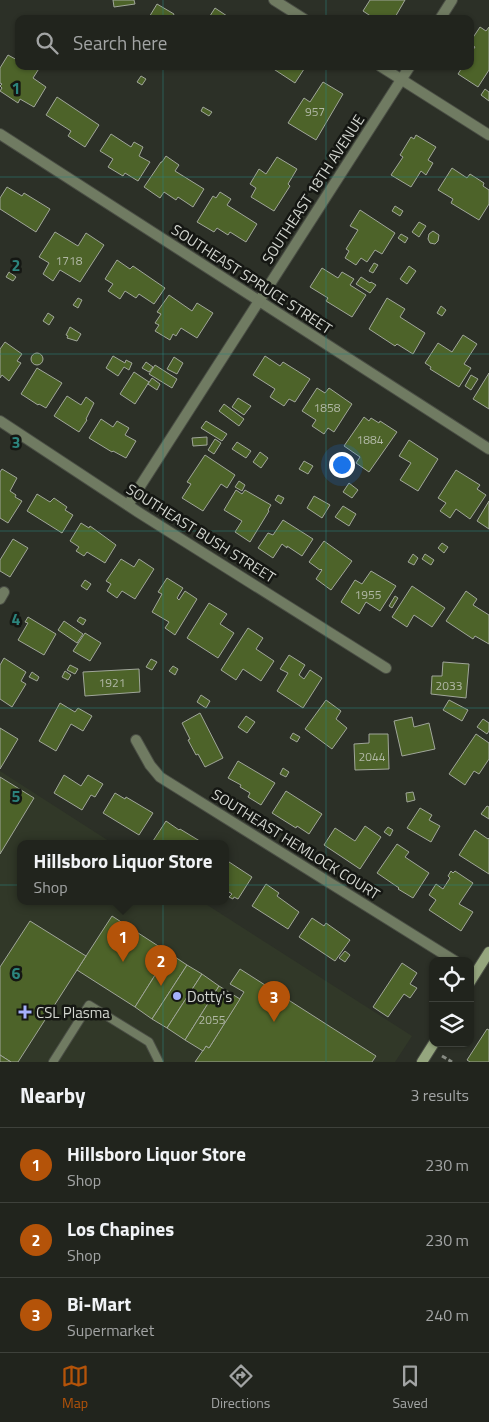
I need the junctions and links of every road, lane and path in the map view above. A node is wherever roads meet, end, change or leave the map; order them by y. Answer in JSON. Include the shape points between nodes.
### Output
{"nodes":[{"id":1,"x":274,"y":0,"type":"edge"},
{"id":2,"x":452,"y":0,"type":"edge"},
{"id":3,"x":298,"y":15,"type":"edge"},
{"id":4,"x":443,"y":15,"type":"edge"},
{"id":5,"x":386,"y":70,"type":"edge"},
{"id":6,"x":407,"y":70,"type":"edge"},
{"id":7,"x":401,"y":80,"type":"junction"},
{"id":8,"x":0,"y":134,"type":"edge"},
{"id":9,"x":489,"y":135,"type":"edge"},
{"id":10,"x":259,"y":301,"type":"junction"},
{"id":11,"x":0,"y":422,"type":"edge"},
{"id":12,"x":489,"y":449,"type":"edge"},
{"id":13,"x":128,"y":505,"type":"junction"},
{"id":14,"x":386,"y":668,"type":"dead end"},
{"id":15,"x":136,"y":740,"type":"dead end"},
{"id":16,"x":489,"y":952,"type":"edge"},
{"id":17,"x":449,"y":957,"type":"edge"},
{"id":18,"x":474,"y":972,"type":"edge"},
{"id":19,"x":431,"y":1047,"type":"edge"},
{"id":20,"x":442,"y":1056,"type":"dead end"},
{"id":21,"x":53,"y":1062,"type":"edge"},
{"id":22,"x":159,"y":1062,"type":"edge"},
{"id":23,"x":422,"y":1062,"type":"edge"},
{"id":24,"x":452,"y":1062,"type":"edge"}],
"edges":[{"from":1,"to":3,"type":"street"},
{"from":2,"to":4,"type":"street"},
{"from":5,"to":7,"type":"street"},
{"from":6,"to":7,"type":"street","name":"SOUTHEAST 18TH AVENUE"},
{"from":7,"to":9,"type":"street"},
{"from":7,"to":10,"type":"street","name":"SOUTHEAST 18TH AVENUE"},
{"from":8,"to":10,"type":"street","name":"SOUTHEAST SPRUCE STREET"},
{"from":10,"to":12,"type":"street","name":"SOUTHEAST SPRUCE STREET"},
{"from":10,"to":13,"type":"street","name":"SOUTHEAST 18TH AVENUE"},
{"from":11,"to":13,"type":"street","name":"SOUTHEAST BUSH STREET"},
{"from":13,"to":14,"type":"street","name":"SOUTHEAST BUSH STREET"},
{"from":15,"to":17,"type":"street","name":"SOUTHEAST HEMLOCK COURT","via":[[160,777]]},
{"from":16,"to":18,"type":"street"},
{"from":19,"to":23,"type":"street"},
{"from":20,"to":24,"type":"path"},
{"from":21,"to":22,"type":"lane","via":[[90,1005],[149,1042]]}]}
